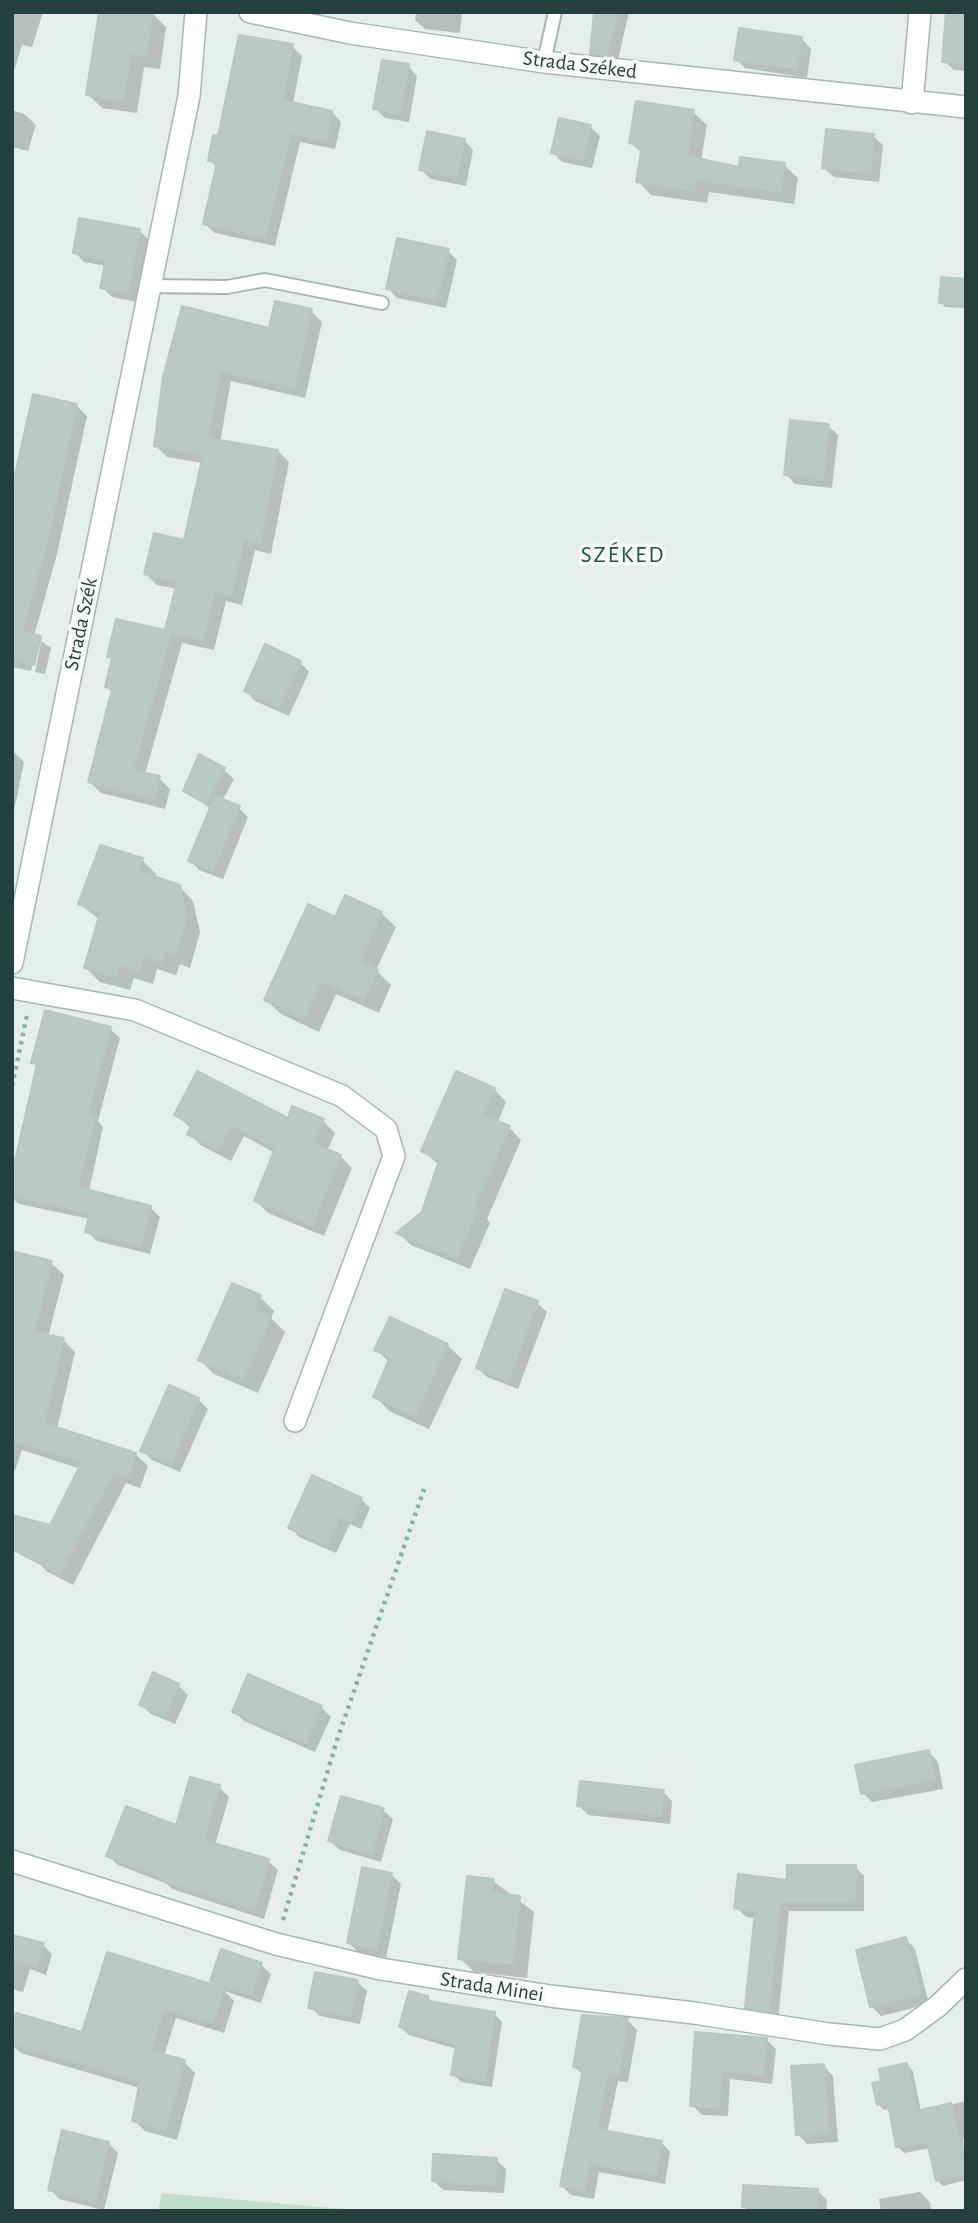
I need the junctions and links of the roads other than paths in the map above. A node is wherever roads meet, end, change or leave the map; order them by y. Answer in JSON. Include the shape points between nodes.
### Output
{"nodes":[{"id":1,"x":196,"y":12,"type":"edge"},
{"id":2,"x":250,"y":12,"type":"edge"},
{"id":3,"x":555,"y":12,"type":"edge"},
{"id":4,"x":920,"y":12,"type":"edge"},
{"id":5,"x":544,"y":62,"type":"junction"},
{"id":6,"x":912,"y":103,"type":"junction"},
{"id":7,"x":966,"y":107,"type":"edge"},
{"id":8,"x":150,"y":286,"type":"junction"},
{"id":9,"x":382,"y":303,"type":"dead end"},
{"id":10,"x":12,"y":963,"type":"edge"},
{"id":11,"x":12,"y":988,"type":"edge"},
{"id":12,"x":295,"y":1421,"type":"dead end"},
{"id":13,"x":12,"y":1861,"type":"edge"},
{"id":14,"x":966,"y":1979,"type":"edge"}],
"edges":[{"from":1,"to":8,"type":"street","name":"Strada Szék","via":[[189,96]]},
{"from":2,"to":5,"type":"street","name":"Strada Széked","via":[[350,33]]},
{"from":3,"to":5,"type":"lane"},
{"from":4,"to":6,"type":"street"},
{"from":5,"to":6,"type":"street","name":"Strada Széked"},
{"from":6,"to":7,"type":"street","name":"Strada Széked"},
{"from":8,"to":9,"type":"lane","via":[[265,281]]},
{"from":8,"to":10,"type":"street","name":"Strada Szék"},
{"from":11,"to":12,"type":"street","via":[[135,1010],[342,1096],[386,1129],[394,1156]]},
{"from":13,"to":14,"type":"street","name":"Strada Minei","via":[[276,1944],[381,1969],[880,2039],[905,2030]]}]}
